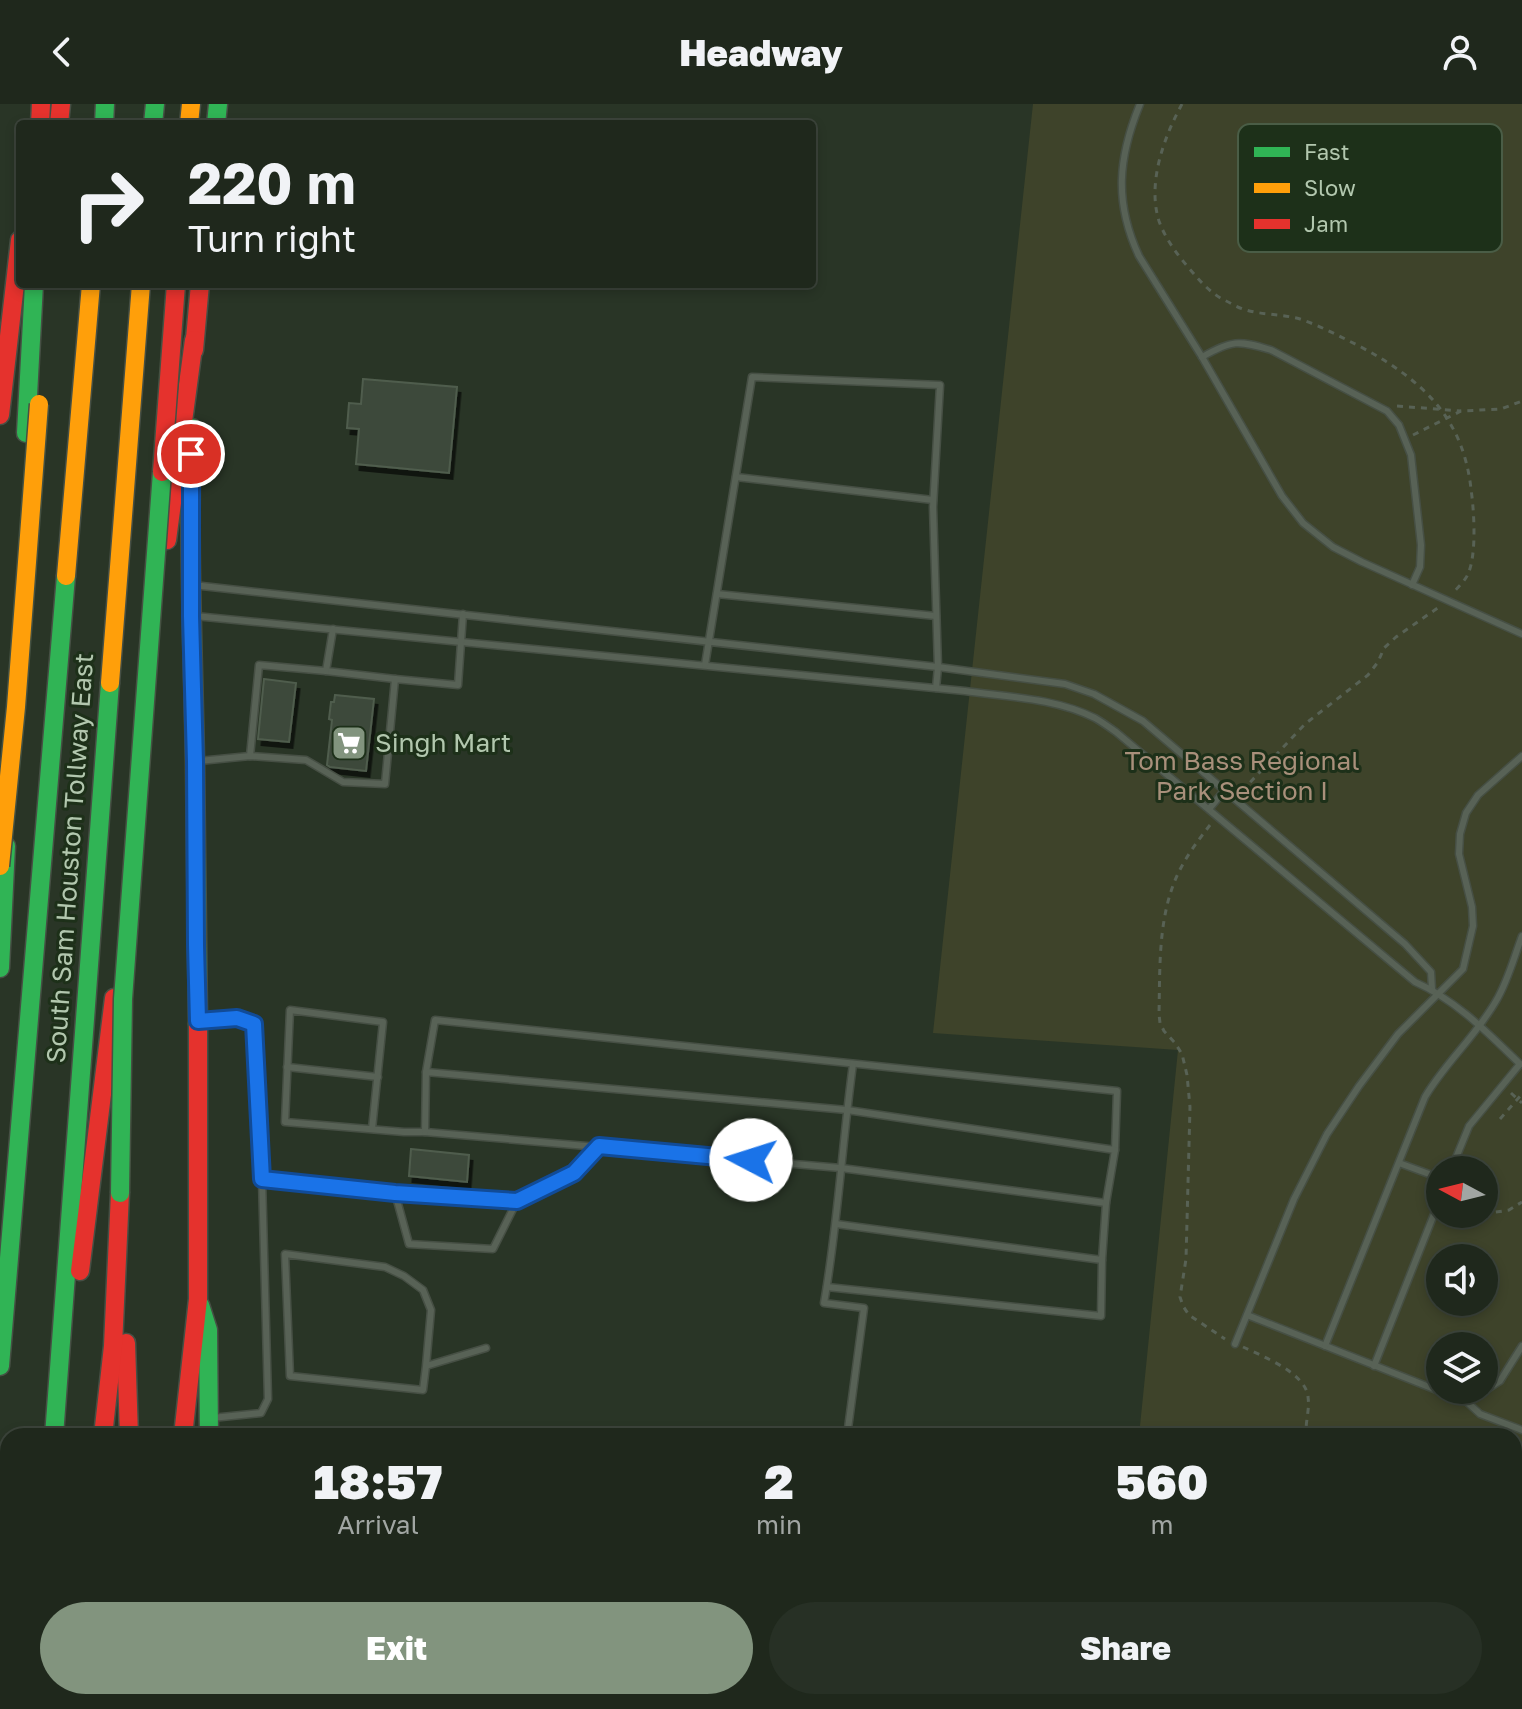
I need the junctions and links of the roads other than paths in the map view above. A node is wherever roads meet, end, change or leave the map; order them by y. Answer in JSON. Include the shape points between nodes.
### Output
{"nodes":[{"id":1,"x":1140,"y":104,"type":"edge"},
{"id":2,"x":16,"y":275,"type":"edge"},
{"id":3,"x":34,"y":288,"type":"edge"},
{"id":4,"x":48,"y":288,"type":"edge"},
{"id":5,"x":91,"y":288,"type":"edge"},
{"id":6,"x":141,"y":288,"type":"edge"},
{"id":7,"x":176,"y":288,"type":"edge"},
{"id":8,"x":200,"y":288,"type":"edge"},
{"id":9,"x":194,"y":340,"type":"junction"},
{"id":10,"x":1202,"y":357,"type":"junction"},
{"id":11,"x":0,"y":415,"type":"edge"},
{"id":12,"x":736,"y":477,"type":"junction"},
{"id":13,"x":933,"y":500,"type":"junction"},
{"id":14,"x":192,"y":585,"type":"junction"},
{"id":15,"x":1412,"y":585,"type":"junction"},
{"id":16,"x":717,"y":594,"type":"junction"},
{"id":17,"x":463,"y":614,"type":"junction"},
{"id":18,"x":191,"y":616,"type":"junction"},
{"id":19,"x":936,"y":616,"type":"junction"},
{"id":20,"x":333,"y":629,"type":"junction"},
{"id":21,"x":1522,"y":634,"type":"edge"},
{"id":22,"x":709,"y":642,"type":"junction"},
{"id":23,"x":460,"y":643,"type":"junction"},
{"id":24,"x":705,"y":665,"type":"junction"},
{"id":25,"x":938,"y":667,"type":"junction"},
{"id":26,"x":326,"y":671,"type":"junction"},
{"id":27,"x":395,"y":679,"type":"junction"},
{"id":28,"x":936,"y":688,"type":"junction"},
{"id":29,"x":250,"y":756,"type":"junction"},
{"id":30,"x":1522,"y":756,"type":"edge"},
{"id":31,"x":195,"y":762,"type":"junction"},
{"id":32,"x":1224,"y":791,"type":"junction"},
{"id":33,"x":1209,"y":809,"type":"junction"},
{"id":34,"x":0,"y":866,"type":"edge"},
{"id":35,"x":1522,"y":936,"type":"edge"},
{"id":36,"x":0,"y":968,"type":"edge"},
{"id":37,"x":1435,"y":991,"type":"junction"},
{"id":38,"x":198,"y":1021,"type":"junction"},
{"id":39,"x":1479,"y":1025,"type":"junction"},
{"id":40,"x":1521,"y":1063,"type":"edge"},
{"id":41,"x":853,"y":1064,"type":"junction"},
{"id":42,"x":287,"y":1067,"type":"junction"},
{"id":43,"x":426,"y":1072,"type":"junction"},
{"id":44,"x":378,"y":1077,"type":"junction"},
{"id":45,"x":847,"y":1110,"type":"junction"},
{"id":46,"x":372,"y":1129,"type":"junction"},
{"id":47,"x":425,"y":1132,"type":"junction"},
{"id":48,"x":599,"y":1146,"type":"junction"},
{"id":49,"x":1115,"y":1150,"type":"junction"},
{"id":50,"x":1457,"y":1156,"type":"edge"},
{"id":51,"x":1399,"y":1163,"type":"junction"},
{"id":52,"x":841,"y":1168,"type":"junction"},
{"id":53,"x":1426,"y":1173,"type":"edge"},
{"id":54,"x":262,"y":1179,"type":"junction"},
{"id":55,"x":120,"y":1193,"type":"junction"},
{"id":56,"x":395,"y":1193,"type":"junction"},
{"id":57,"x":517,"y":1201,"type":"junction"},
{"id":58,"x":1106,"y":1203,"type":"junction"},
{"id":59,"x":836,"y":1224,"type":"junction"},
{"id":60,"x":1429,"y":1228,"type":"edge"},
{"id":61,"x":1102,"y":1260,"type":"junction"},
{"id":62,"x":827,"y":1287,"type":"junction"},
{"id":63,"x":198,"y":1299,"type":"junction"},
{"id":64,"x":1247,"y":1315,"type":"junction"},
{"id":65,"x":1235,"y":1344,"type":"road end"},
{"id":66,"x":1325,"y":1346,"type":"junction"},
{"id":67,"x":1522,"y":1346,"type":"edge"},
{"id":68,"x":486,"y":1348,"type":"dead end"},
{"id":69,"x":0,"y":1366,"type":"edge"},
{"id":70,"x":426,"y":1366,"type":"junction"},
{"id":71,"x":1374,"y":1366,"type":"junction"},
{"id":72,"x":1498,"y":1382,"type":"edge"},
{"id":73,"x":1426,"y":1386,"type":"edge"},
{"id":74,"x":1469,"y":1404,"type":"edge"},
{"id":75,"x":209,"y":1427,"type":"edge"},
{"id":76,"x":57,"y":1428,"type":"edge"},
{"id":77,"x":58,"y":1428,"type":"edge"},
{"id":78,"x":104,"y":1428,"type":"edge"},
{"id":79,"x":129,"y":1428,"type":"edge"},
{"id":80,"x":184,"y":1428,"type":"edge"},
{"id":81,"x":848,"y":1428,"type":"edge"},
{"id":82,"x":1517,"y":1428,"type":"edge"}],
"edges":[{"from":1,"to":10,"type":"lane","via":[[1125,149],[1125,222],[1139,256]]},
{"from":2,"to":11,"type":"main road"},
{"from":3,"to":36,"type":"main road"},
{"from":4,"to":34,"type":"main road","bridge":true},
{"from":5,"to":69,"type":"main road","name":"South Sam Houston Tollway East"},
{"from":6,"to":76,"type":"main road","name":"South Sam Houston Tollway East"},
{"from":7,"to":55,"type":"main road","bridge":true,"via":[[123,999]]},
{"from":8,"to":9,"type":"main road"},
{"from":9,"to":14,"type":"main road"},
{"from":9,"to":77,"type":"main road"},
{"from":10,"to":15,"type":"lane","via":[[1303,523],[1333,547]]},
{"from":10,"to":15,"type":"lane","via":[[1224,345],[1262,347],[1387,411],[1411,455],[1421,545]]},
{"from":12,"to":13,"type":"lane"},
{"from":12,"to":13,"type":"lane","via":[[752,377],[940,385]]},
{"from":12,"to":16,"type":"lane"},
{"from":13,"to":19,"type":"lane"},
{"from":14,"to":17,"type":"lane"},
{"from":14,"to":18,"type":"main road"},
{"from":15,"to":21,"type":"lane"},
{"from":16,"to":19,"type":"lane"},
{"from":16,"to":22,"type":"lane"},
{"from":17,"to":22,"type":"lane"},
{"from":17,"to":23,"type":"lane"},
{"from":18,"to":20,"type":"lane"},
{"from":18,"to":31,"type":"main road"},
{"from":19,"to":25,"type":"lane"},
{"from":20,"to":23,"type":"lane"},
{"from":20,"to":26,"type":"lane"},
{"from":22,"to":24,"type":"lane"},
{"from":22,"to":25,"type":"lane"},
{"from":23,"to":24,"type":"lane"},
{"from":23,"to":27,"type":"lane","via":[[458,685]]},
{"from":24,"to":28,"type":"lane"},
{"from":25,"to":28,"type":"lane"},
{"from":25,"to":32,"type":"lane","via":[[1065,684],[1094,694],[1143,721]]},
{"from":26,"to":27,"type":"lane"},
{"from":26,"to":29,"type":"lane","via":[[259,665]]},
{"from":27,"to":29,"type":"lane","via":[[385,784],[343,782],[306,760]]},
{"from":28,"to":33,"type":"lane","via":[[1047,702],[1094,718]]},
{"from":29,"to":31,"type":"lane"},
{"from":30,"to":37,"type":"lane","via":[[1478,795],[1466,813],[1459,854],[1473,926],[1463,969]]},
{"from":31,"to":38,"type":"main road"},
{"from":32,"to":33,"type":"lane"},
{"from":32,"to":37,"type":"lane","via":[[1405,944],[1431,972]]},
{"from":33,"to":37,"type":"lane","via":[[1415,982]]},
{"from":35,"to":39,"type":"lane","via":[[1497,999]]},
{"from":37,"to":39,"type":"lane"},
{"from":37,"to":64,"type":"lane","via":[[1327,1134]]},
{"from":38,"to":54,"type":"lane","via":[[237,1018],[254,1024]]},
{"from":38,"to":63,"type":"main road"},
{"from":39,"to":40,"type":"lane"},
{"from":39,"to":51,"type":"lane","via":[[1425,1097]]},
{"from":40,"to":50,"type":"lane","via":[[1469,1126]]},
{"from":41,"to":43,"type":"lane","via":[[435,1020]]},
{"from":41,"to":45,"type":"lane"},
{"from":41,"to":49,"type":"lane","via":[[1117,1091]]},
{"from":42,"to":44,"type":"lane"},
{"from":42,"to":44,"type":"lane","via":[[290,1010],[383,1022]]},
{"from":42,"to":46,"type":"lane","via":[[285,1122]]},
{"from":43,"to":45,"type":"lane"},
{"from":43,"to":47,"type":"lane"},
{"from":44,"to":46,"type":"lane"},
{"from":45,"to":49,"type":"lane"},
{"from":45,"to":52,"type":"lane"},
{"from":46,"to":47,"type":"lane"},
{"from":47,"to":48,"type":"lane"},
{"from":48,"to":52,"type":"lane"},
{"from":48,"to":57,"type":"lane","via":[[574,1173]]},
{"from":49,"to":58,"type":"lane"},
{"from":51,"to":53,"type":"lane"},
{"from":51,"to":66,"type":"lane"},
{"from":52,"to":58,"type":"lane"},
{"from":52,"to":59,"type":"lane"},
{"from":54,"to":56,"type":"lane"},
{"from":54,"to":75,"type":"lane","via":[[268,1399],[261,1413]]},
{"from":55,"to":78,"type":"main road"},
{"from":55,"to":79,"type":"main road"},
{"from":56,"to":57,"type":"lane"},
{"from":56,"to":57,"type":"lane","via":[[409,1244],[493,1249]]},
{"from":58,"to":61,"type":"lane"},
{"from":59,"to":61,"type":"lane"},
{"from":59,"to":62,"type":"lane"},
{"from":60,"to":71,"type":"lane"},
{"from":61,"to":62,"type":"lane","via":[[1101,1316]]},
{"from":62,"to":81,"type":"lane","via":[[824,1303],[864,1308]]},
{"from":63,"to":75,"type":"main road","via":[[208,1330]]},
{"from":63,"to":80,"type":"main road"},
{"from":64,"to":65,"type":"lane"},
{"from":64,"to":66,"type":"lane"},
{"from":66,"to":71,"type":"lane"},
{"from":67,"to":72,"type":"lane"},
{"from":68,"to":70,"type":"lane"},
{"from":70,"to":70,"type":"lane","via":[[423,1390],[290,1376],[285,1254],[385,1267],[423,1290],[431,1310]]},
{"from":71,"to":73,"type":"lane"},
{"from":74,"to":82,"type":"lane","via":[[1480,1414]]}]}
